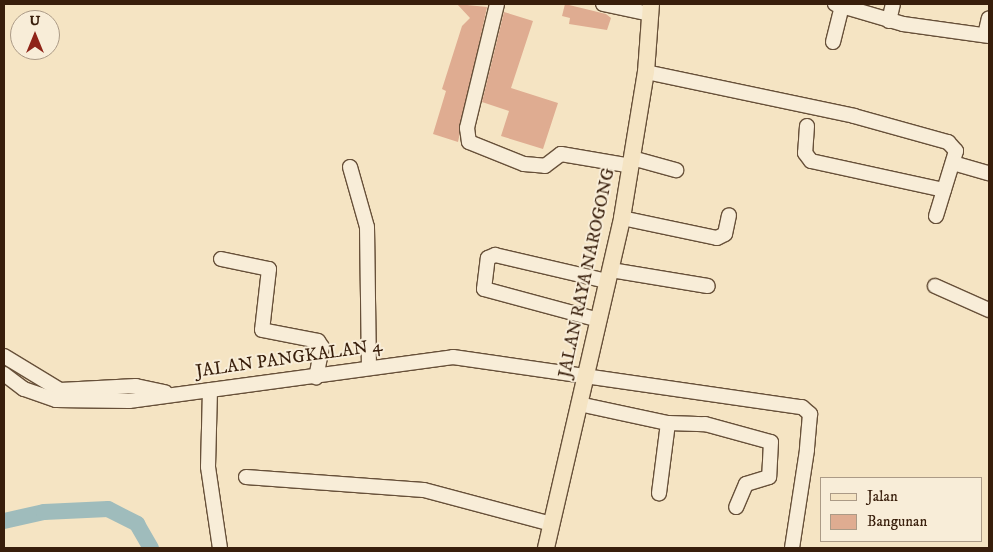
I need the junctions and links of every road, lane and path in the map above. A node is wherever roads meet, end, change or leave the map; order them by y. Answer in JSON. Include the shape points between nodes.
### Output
{"nodes":[{"id":1,"x":497,"y":4,"type":"edge"},
{"id":2,"x":603,"y":4,"type":"edge"},
{"id":3,"x":893,"y":4,"type":"edge"},
{"id":4,"x":844,"y":5,"type":"edge"},
{"id":5,"x":651,"y":9,"type":"edge"},
{"id":6,"x":989,"y":18,"type":"edge"},
{"id":7,"x":889,"y":21,"type":"junction"},
{"id":8,"x":987,"y":35,"type":"edge"},
{"id":9,"x":833,"y":42,"type":"dead end"},
{"id":10,"x":646,"y":72,"type":"junction"},
{"id":11,"x":807,"y":126,"type":"dead end"},
{"id":12,"x":631,"y":162,"type":"junction"},
{"id":13,"x":953,"y":163,"type":"junction"},
{"id":14,"x":350,"y":167,"type":"dead end"},
{"id":15,"x":676,"y":170,"type":"dead end"},
{"id":16,"x":989,"y":173,"type":"edge"},
{"id":17,"x":944,"y":190,"type":"junction"},
{"id":18,"x":729,"y":215,"type":"dead end"},
{"id":19,"x":936,"y":216,"type":"dead end"},
{"id":20,"x":622,"y":218,"type":"junction"},
{"id":21,"x":221,"y":259,"type":"dead end"},
{"id":22,"x":609,"y":276,"type":"junction"},
{"id":23,"x":708,"y":286,"type":"dead end"},
{"id":24,"x":934,"y":286,"type":"dead end"},
{"id":25,"x":989,"y":310,"type":"edge"},
{"id":26,"x":598,"y":320,"type":"junction"},
{"id":27,"x":4,"y":356,"type":"edge"},
{"id":28,"x":369,"y":368,"type":"junction"},
{"id":29,"x":4,"y":374,"type":"edge"},
{"id":30,"x":316,"y":376,"type":"junction"},
{"id":31,"x":586,"y":376,"type":"junction"},
{"id":32,"x":210,"y":390,"type":"junction"},
{"id":33,"x":175,"y":394,"type":"junction"},
{"id":34,"x":579,"y":404,"type":"junction"},
{"id":35,"x":668,"y":423,"type":"junction"},
{"id":36,"x":246,"y":477,"type":"dead end"},
{"id":37,"x":659,"y":493,"type":"dead end"},
{"id":38,"x":736,"y":507,"type":"dead end"},
{"id":39,"x":552,"y":524,"type":"junction"},
{"id":40,"x":220,"y":548,"type":"edge"},
{"id":41,"x":546,"y":548,"type":"edge"},
{"id":42,"x":792,"y":548,"type":"edge"}],
"edges":[{"from":1,"to":12,"type":"street","via":[[467,128],[469,142],[524,164],[545,166],[562,154]]},
{"from":2,"to":5,"type":"street"},
{"from":3,"to":7,"type":"street"},
{"from":4,"to":7,"type":"street"},
{"from":4,"to":9,"type":"street"},
{"from":5,"to":10,"type":"main road","name":"JALAN RAYA NAROGONG"},
{"from":6,"to":8,"type":"street"},
{"from":7,"to":8,"type":"street"},
{"from":10,"to":12,"type":"main road","name":"JALAN RAYA NAROGONG"},
{"from":10,"to":13,"type":"street","via":[[854,116],[948,142],[956,151]]},
{"from":11,"to":17,"type":"street","via":[[805,153],[811,161]]},
{"from":12,"to":15,"type":"street"},
{"from":12,"to":20,"type":"main road","name":"JALAN RAYA NAROGONG"},
{"from":13,"to":16,"type":"street"},
{"from":13,"to":17,"type":"street"},
{"from":14,"to":28,"type":"street","via":[[367,227]]},
{"from":17,"to":19,"type":"street"},
{"from":18,"to":20,"type":"street","via":[[725,234],[717,238]]},
{"from":20,"to":22,"type":"main road","name":"JALAN RAYA NAROGONG"},
{"from":21,"to":30,"type":"street","via":[[269,269],[262,330],[318,341],[322,347]]},
{"from":22,"to":23,"type":"street"},
{"from":22,"to":26,"type":"main road","name":"JALAN RAYA NAROGONG"},
{"from":22,"to":26,"type":"street","via":[[494,255],[488,258],[484,289]]},
{"from":24,"to":25,"type":"street"},
{"from":26,"to":31,"type":"main road","name":"JALAN RAYA NAROGONG"},
{"from":27,"to":33,"type":"street","via":[[60,390],[136,386]]},
{"from":28,"to":30,"type":"street","name":"JALAN PANGKALAN 4"},
{"from":28,"to":31,"type":"street","name":"JALAN PANGKALAN 4","via":[[453,357]]},
{"from":29,"to":33,"type":"street","name":"JALAN PANGKALAN 4","via":[[24,389],[56,400],[129,401]]},
{"from":30,"to":32,"type":"street","name":"JALAN PANGKALAN 4"},
{"from":31,"to":34,"type":"main road","name":"JALAN RAYA NAROGONG"},
{"from":31,"to":42,"type":"street","name":"JALAN PANGKALAN 4","via":[[806,408],[810,414],[807,450]]},
{"from":32,"to":33,"type":"street","name":"JALAN PANGKALAN 4"},
{"from":32,"to":40,"type":"street","via":[[208,467]]},
{"from":34,"to":35,"type":"street"},
{"from":34,"to":39,"type":"main road","name":"JALAN RAYA NAROGONG"},
{"from":35,"to":37,"type":"street"},
{"from":35,"to":38,"type":"street","via":[[705,424],[771,442],[768,477],[746,484]]},
{"from":36,"to":39,"type":"street","via":[[424,490]]},
{"from":39,"to":41,"type":"main road","name":"JALAN RAYA NAROGONG"}]}
